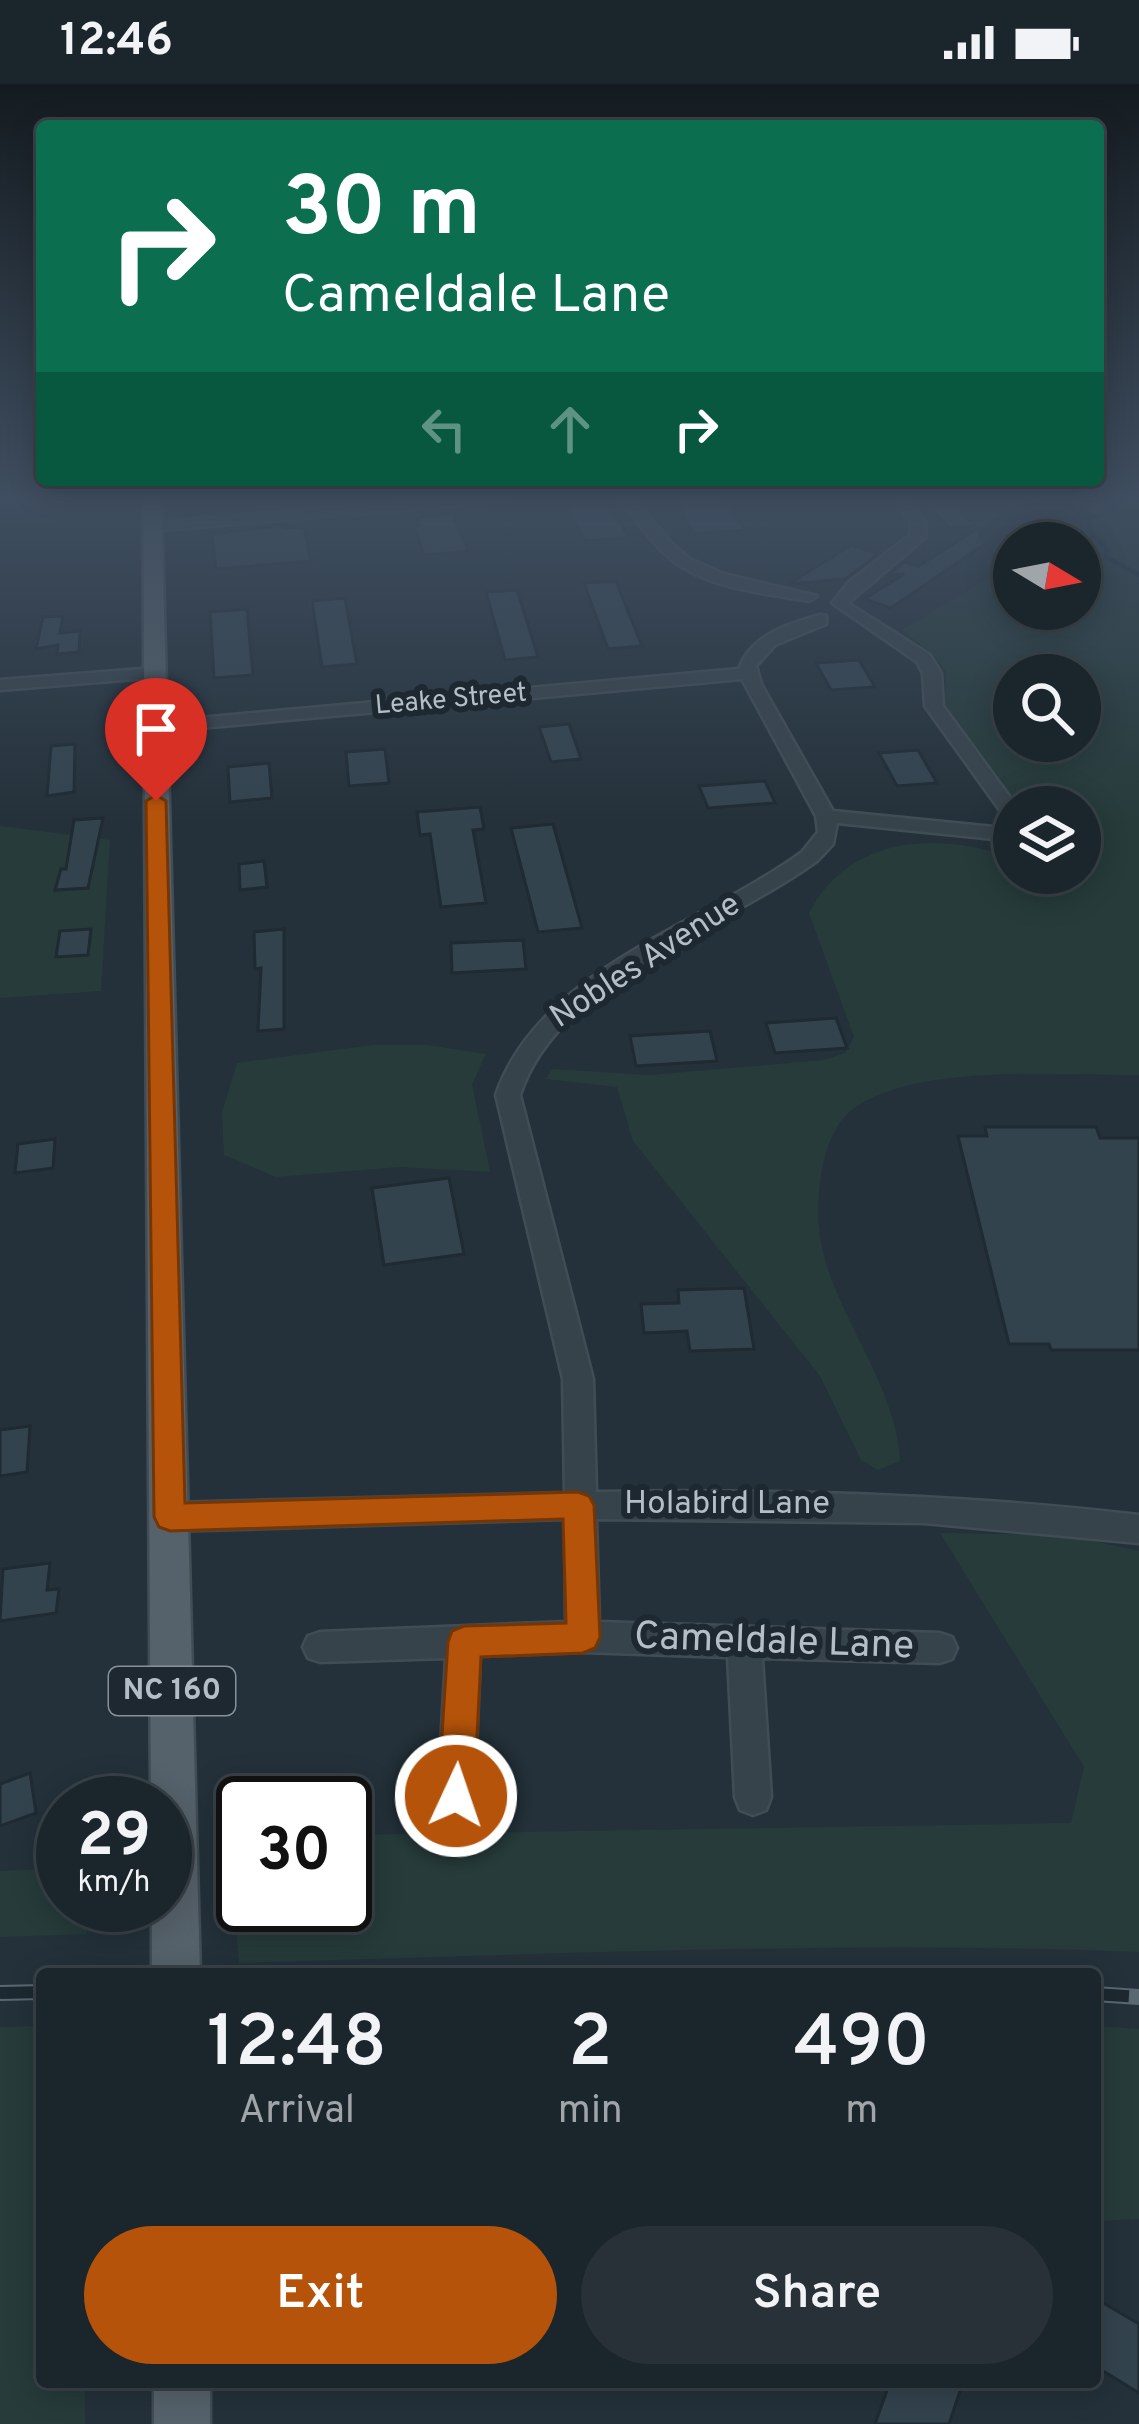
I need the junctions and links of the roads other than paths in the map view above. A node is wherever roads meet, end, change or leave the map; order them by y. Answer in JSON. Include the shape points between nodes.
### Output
{"nodes":[{"id":1,"x":154,"y":605,"type":"edge"},
{"id":2,"x":786,"y":605,"type":"edge"},
{"id":3,"x":793,"y":605,"type":"edge"},
{"id":4,"x":842,"y":605,"type":"joint"},
{"id":5,"x":792,"y":609,"type":"junction"},
{"id":6,"x":824,"y":619,"type":"junction"},
{"id":7,"x":879,"y":631,"type":"junction"},
{"id":8,"x":783,"y":632,"type":"junction"},
{"id":9,"x":155,"y":673,"type":"junction"},
{"id":10,"x":748,"y":673,"type":"junction"},
{"id":11,"x":0,"y":686,"type":"edge"},
{"id":12,"x":155,"y":727,"type":"junction"},
{"id":13,"x":993,"y":787,"type":"edge"},
{"id":14,"x":826,"y":816,"type":"junction"},
{"id":15,"x":993,"y":833,"type":"edge"},
{"id":16,"x":578,"y":1505,"type":"junction"},
{"id":17,"x":170,"y":1517,"type":"junction"},
{"id":18,"x":1139,"y":1529,"type":"edge"},
{"id":19,"x":583,"y":1637,"type":"junction"},
{"id":20,"x":464,"y":1642,"type":"junction"},
{"id":21,"x":744,"y":1642,"type":"junction"},
{"id":22,"x":320,"y":1648,"type":"dead end"},
{"id":23,"x":940,"y":1648,"type":"dead end"},
{"id":24,"x":456,"y":1796,"type":"dead end"},
{"id":25,"x":753,"y":1797,"type":"dead end"},
{"id":26,"x":176,"y":1968,"type":"edge"},
{"id":27,"x":182,"y":2388,"type":"edge"},
{"id":28,"x":182,"y":2424,"type":"edge"}],
"edges":[{"from":1,"to":9,"type":"main road","number":"NC 160"},
{"from":2,"to":5,"type":"street"},
{"from":3,"to":5,"type":"street"},
{"from":4,"to":6,"type":"street","via":[[840,615]]},
{"from":4,"to":7,"type":"street"},
{"from":5,"to":6,"type":"street"},
{"from":5,"to":8,"type":"street"},
{"from":6,"to":7,"type":"street"},
{"from":6,"to":8,"type":"street"},
{"from":7,"to":13,"type":"street","via":[[924,659],[934,706]]},
{"from":8,"to":10,"type":"street","via":[[755,652]]},
{"from":9,"to":11,"type":"street"},
{"from":9,"to":12,"type":"main road","number":"NC 160"},
{"from":10,"to":12,"type":"street","name":"Leake Street"},
{"from":10,"to":14,"type":"street"},
{"from":12,"to":17,"type":"main road","number":"NC 160"},
{"from":14,"to":15,"type":"street"},
{"from":14,"to":16,"type":"street","name":"Nobles Avenue","via":[[828,832],[814,854],[576,1001],[534,1037],[509,1077],[578,1379]]},
{"from":16,"to":17,"type":"street","name":"Holabird Lane"},
{"from":16,"to":18,"type":"street","name":"Holabird Lane","via":[[921,1506]]},
{"from":16,"to":19,"type":"street","name":"Nobles Avenue"},
{"from":17,"to":26,"type":"main road","number":"NC 160"},
{"from":19,"to":20,"type":"street","name":"Cameldale Lane"},
{"from":19,"to":21,"type":"street","name":"Cameldale Lane"},
{"from":20,"to":22,"type":"street","name":"Cameldale Lane"},
{"from":20,"to":24,"type":"street"},
{"from":21,"to":23,"type":"street","name":"Cameldale Lane"},
{"from":21,"to":25,"type":"street"},
{"from":27,"to":28,"type":"main road"}]}
